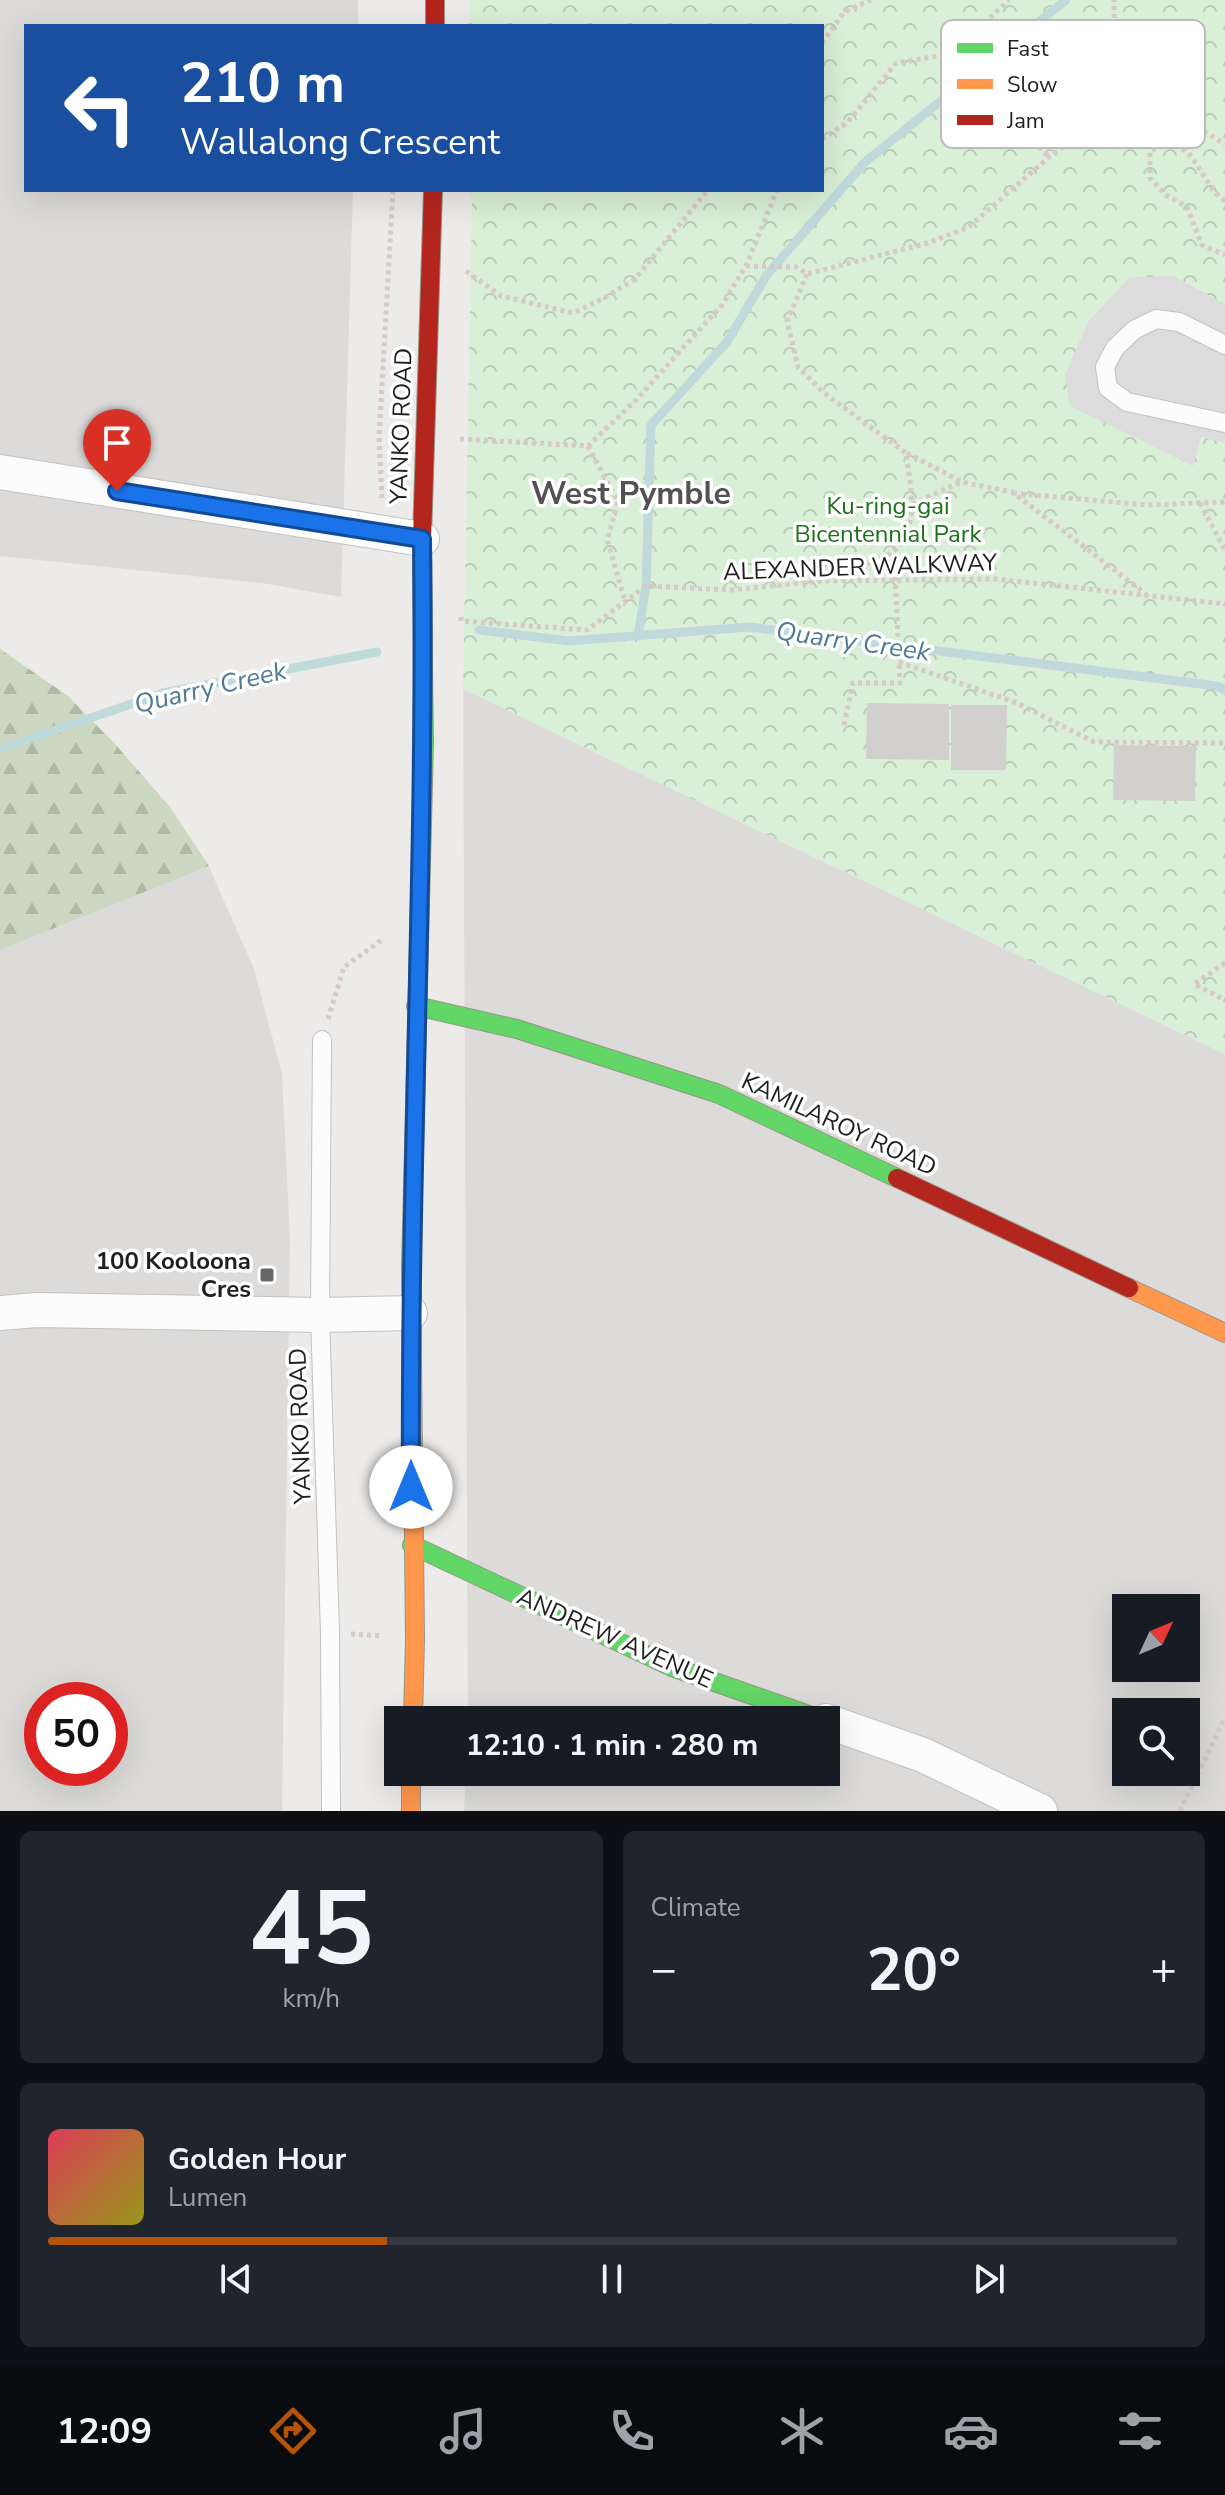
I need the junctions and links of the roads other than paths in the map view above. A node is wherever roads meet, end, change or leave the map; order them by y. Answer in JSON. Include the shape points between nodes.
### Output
{"nodes":[{"id":1,"x":435,"y":0,"type":"edge"},
{"id":2,"x":435,"y":24,"type":"edge"},
{"id":3,"x":433,"y":192,"type":"edge"},
{"id":4,"x":1225,"y":345,"type":"edge"},
{"id":5,"x":1225,"y":423,"type":"edge"},
{"id":6,"x":0,"y":472,"type":"edge"},
{"id":7,"x":422,"y":539,"type":"junction"},
{"id":8,"x":416,"y":1006,"type":"junction"},
{"id":9,"x":322,"y":1040,"type":"road end"},
{"id":10,"x":0,"y":1313,"type":"edge"},
{"id":11,"x":410,"y":1313,"type":"junction"},
{"id":12,"x":320,"y":1315,"type":"junction"},
{"id":13,"x":1225,"y":1333,"type":"edge"},
{"id":14,"x":412,"y":1545,"type":"junction"},
{"id":15,"x":413,"y":1706,"type":"edge"},
{"id":16,"x":782,"y":1706,"type":"edge"},
{"id":17,"x":840,"y":1726,"type":"edge"},
{"id":18,"x":411,"y":1786,"type":"edge"},
{"id":19,"x":331,"y":1811,"type":"edge"},
{"id":20,"x":411,"y":1811,"type":"edge"},
{"id":21,"x":1040,"y":1811,"type":"edge"}],
"edges":[{"from":1,"to":2,"type":"main road"},
{"from":3,"to":7,"type":"main road","name":"YANKO ROAD"},
{"from":4,"to":5,"type":"lane","via":[[1179,322],[1156,319],[1134,330],[1105,367],[1108,388],[1127,402]]},
{"from":6,"to":7,"type":"street"},
{"from":7,"to":8,"type":"main road","name":"YANKO ROAD","via":[[424,742]]},
{"from":8,"to":11,"type":"main road","name":"YANKO ROAD"},
{"from":8,"to":13,"type":"main road","name":"KAMILAROY ROAD","via":[[517,1029],[719,1094]]},
{"from":9,"to":12,"type":"lane","name":"YANKO ROAD"},
{"from":10,"to":12,"type":"street"},
{"from":11,"to":12,"type":"street"},
{"from":11,"to":14,"type":"main road","name":"YANKO ROAD"},
{"from":12,"to":19,"type":"lane","name":"YANKO ROAD"},
{"from":14,"to":15,"type":"main road","name":"YANKO ROAD"},
{"from":14,"to":16,"type":"main road","name":"ANDREW AVENUE","via":[[672,1667]]},
{"from":17,"to":21,"type":"street","name":"ANDREW AVENUE","via":[[923,1755]]},
{"from":18,"to":20,"type":"main road"}]}
